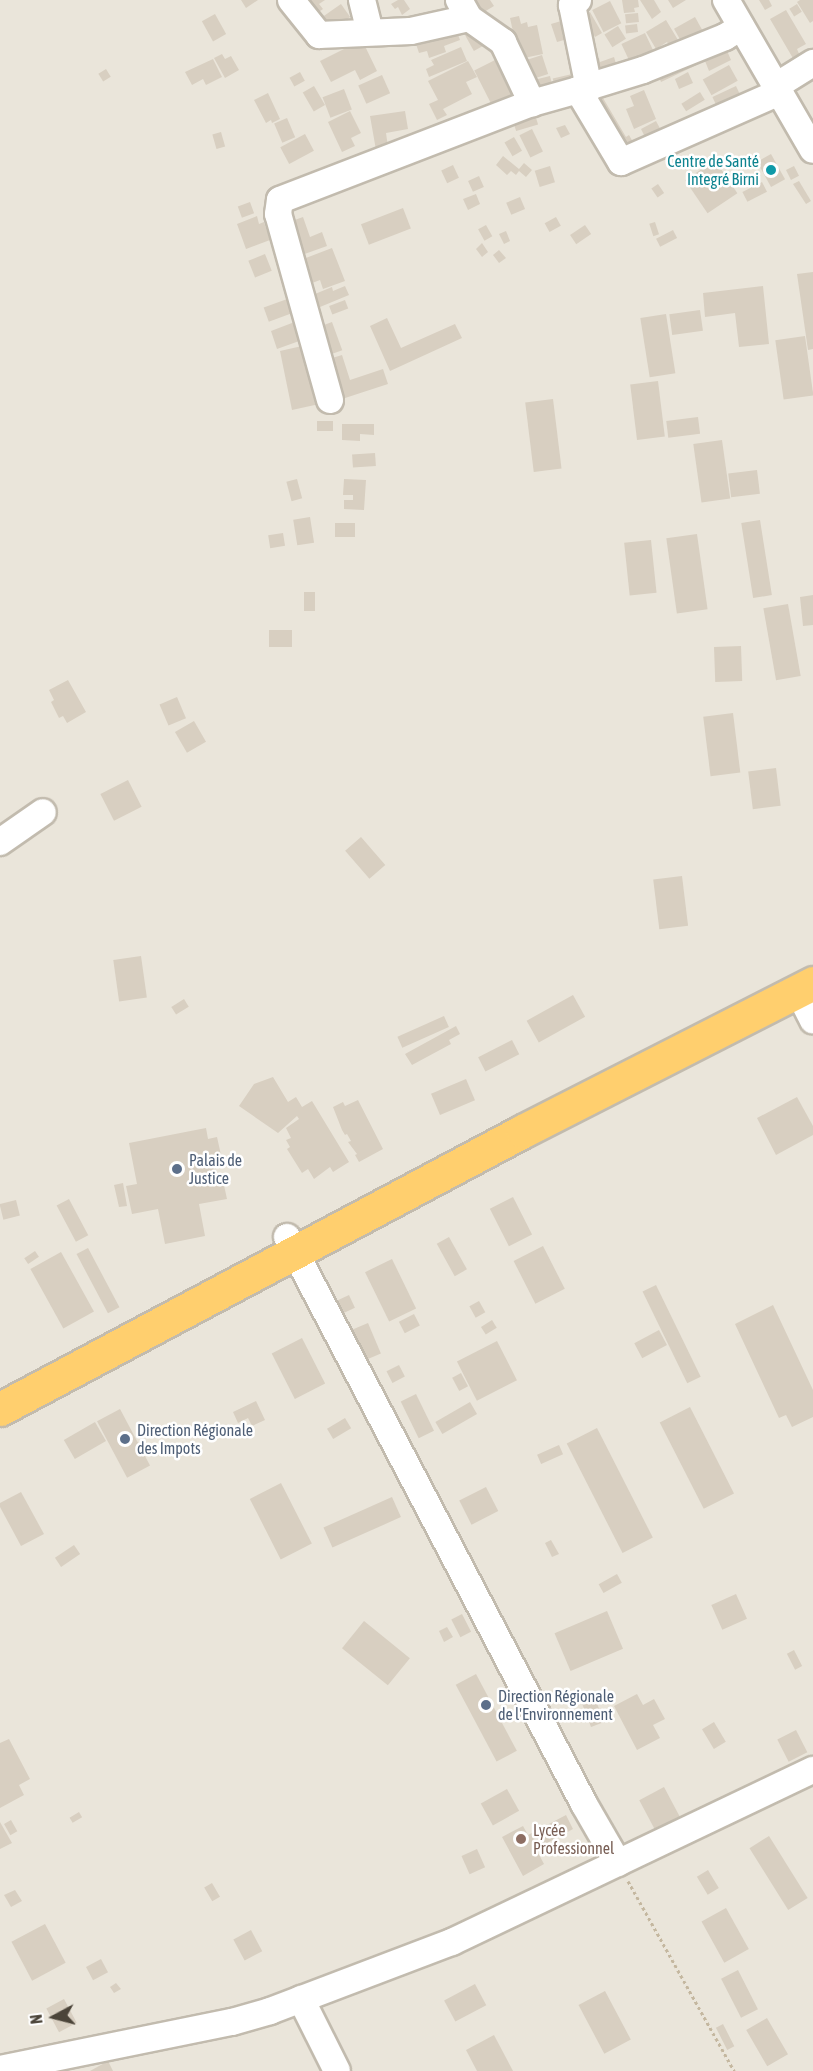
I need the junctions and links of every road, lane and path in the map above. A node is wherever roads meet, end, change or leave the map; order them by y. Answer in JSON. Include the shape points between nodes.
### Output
{"nodes":[{"id":1,"x":291,"y":0,"type":"edge"},
{"id":2,"x":362,"y":0,"type":"edge"},
{"id":3,"x":578,"y":0,"type":"edge"},
{"id":4,"x":735,"y":8,"type":"edge"},
{"id":5,"x":464,"y":9,"type":"edge"},
{"id":6,"x":370,"y":32,"type":"junction"},
{"id":7,"x":813,"y":63,"type":"edge"},
{"id":8,"x":584,"y":89,"type":"junction"},
{"id":9,"x":778,"y":89,"type":"junction"},
{"id":10,"x":532,"y":103,"type":"junction"},
{"id":11,"x":813,"y":150,"type":"edge"},
{"id":12,"x":330,"y":400,"type":"dead end"},
{"id":13,"x":43,"y":812,"type":"dead end"},
{"id":14,"x":0,"y":842,"type":"edge"},
{"id":15,"x":813,"y":962,"type":"edge"},
{"id":16,"x":805,"y":987,"type":"edge"},
{"id":17,"x":813,"y":1020,"type":"edge"},
{"id":18,"x":518,"y":1123,"type":"junction"},
{"id":19,"x":291,"y":1245,"type":"junction"},
{"id":20,"x":183,"y":1302,"type":"junction"},
{"id":21,"x":0,"y":1386,"type":"edge"},
{"id":22,"x":0,"y":1409,"type":"edge"},
{"id":23,"x":813,"y":1770,"type":"edge"},
{"id":24,"x":618,"y":1863,"type":"junction"},
{"id":25,"x":301,"y":1999,"type":"junction"},
{"id":26,"x":0,"y":2069,"type":"edge"},
{"id":27,"x":337,"y":2071,"type":"edge"},
{"id":28,"x":734,"y":2071,"type":"edge"}],
"edges":[{"from":1,"to":6,"type":"street","via":[[319,35]]},
{"from":2,"to":6,"type":"street"},
{"from":3,"to":8,"type":"street","via":[[572,5]]},
{"from":4,"to":8,"type":"street","via":[[725,37]]},
{"from":4,"to":9,"type":"street"},
{"from":5,"to":6,"type":"street","via":[[411,31]]},
{"from":5,"to":10,"type":"street","via":[[503,42]]},
{"from":7,"to":9,"type":"street"},
{"from":8,"to":9,"type":"street","via":[[621,162]]},
{"from":8,"to":10,"type":"street"},
{"from":9,"to":11,"type":"street"},
{"from":10,"to":12,"type":"street","via":[[280,200],[278,214]]},
{"from":13,"to":14,"type":"street"},
{"from":15,"to":18,"type":"highway"},
{"from":16,"to":17,"type":"street"},
{"from":16,"to":18,"type":"highway"},
{"from":18,"to":19,"type":"highway"},
{"from":19,"to":20,"type":"highway"},
{"from":19,"to":24,"type":"street"},
{"from":20,"to":21,"type":"highway"},
{"from":20,"to":22,"type":"highway"},
{"from":23,"to":24,"type":"street"},
{"from":24,"to":25,"type":"street","via":[[452,1942]]},
{"from":24,"to":28,"type":"path"},
{"from":25,"to":26,"type":"street","via":[[232,2022]]},
{"from":25,"to":27,"type":"street"}]}
